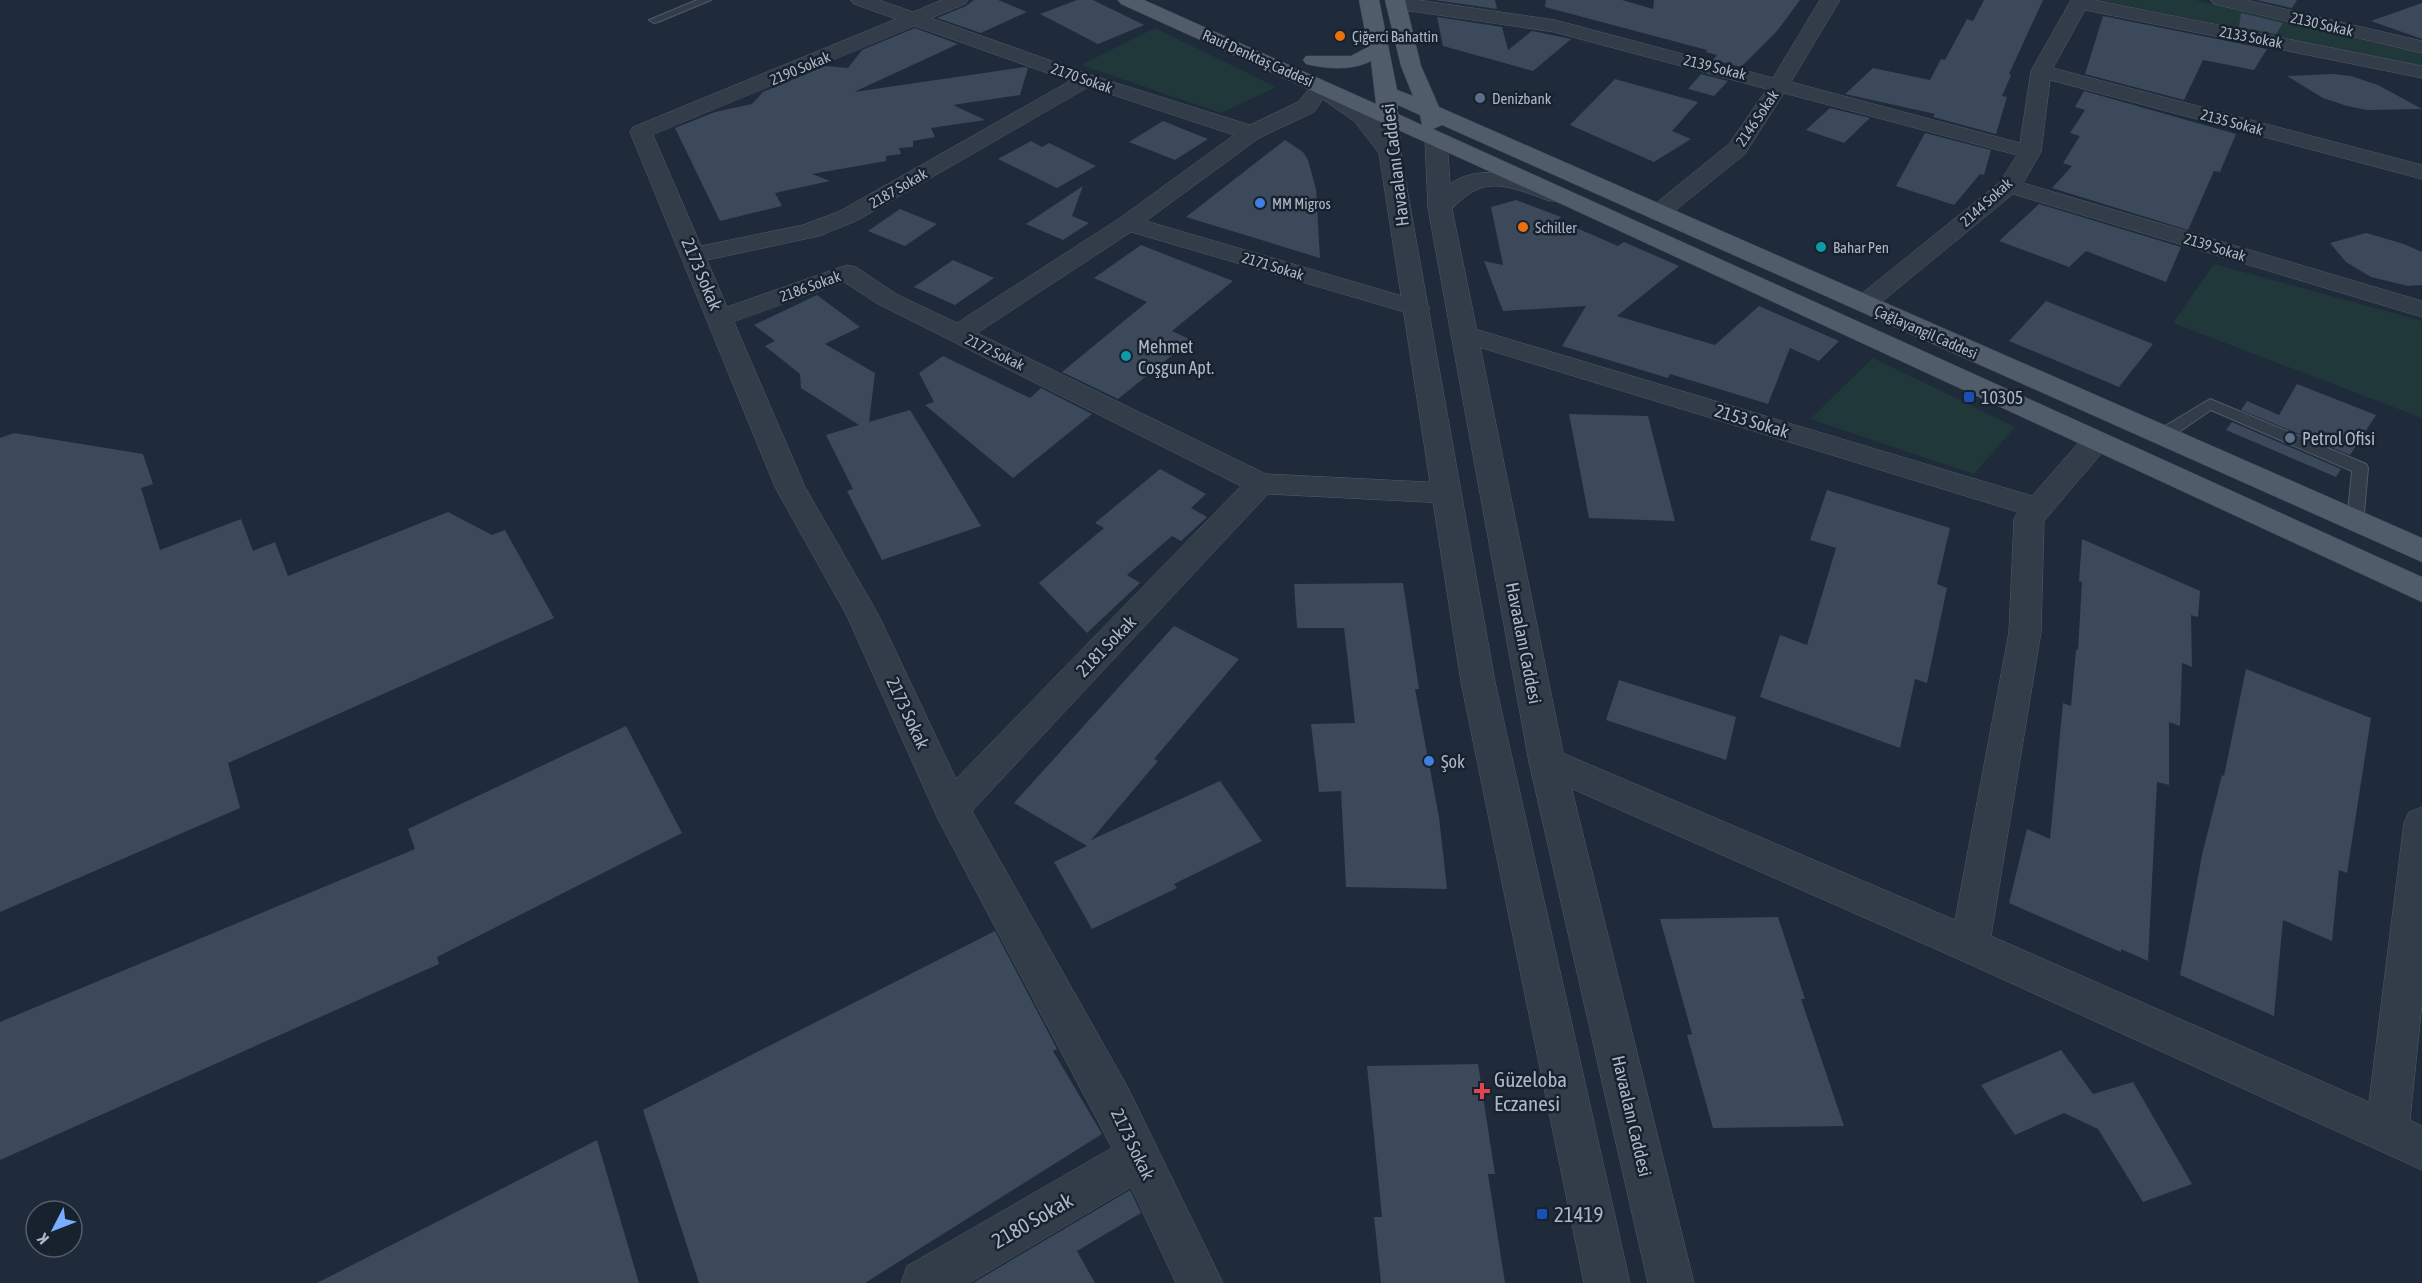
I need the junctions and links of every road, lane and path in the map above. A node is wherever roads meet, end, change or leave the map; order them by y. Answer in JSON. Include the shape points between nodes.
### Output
{"nodes":[{"id":1,"x":706,"y":0,"type":"edge"},
{"id":2,"x":861,"y":0,"type":"edge"},
{"id":3,"x":958,"y":0,"type":"edge"},
{"id":4,"x":1128,"y":0,"type":"edge"},
{"id":5,"x":1369,"y":0,"type":"edge"},
{"id":6,"x":1830,"y":0,"type":"edge"},
{"id":7,"x":2222,"y":0,"type":"edge"},
{"id":8,"x":2080,"y":1,"type":"edge"},
{"id":9,"x":1395,"y":3,"type":"edge"},
{"id":10,"x":654,"y":20,"type":"dead end"},
{"id":11,"x":914,"y":20,"type":"junction"},
{"id":12,"x":2422,"y":47,"type":"edge"},
{"id":13,"x":1379,"y":49,"type":"junction"},
{"id":14,"x":1292,"y":51,"type":"dead end"},
{"id":15,"x":1411,"y":66,"type":"junction"},
{"id":16,"x":2041,"y":71,"type":"junction"},
{"id":17,"x":2422,"y":72,"type":"edge"},
{"id":18,"x":1314,"y":79,"type":"junction"},
{"id":19,"x":1087,"y":80,"type":"junction"},
{"id":20,"x":1780,"y":84,"type":"junction"},
{"id":21,"x":1376,"y":94,"type":"junction"},
{"id":22,"x":1433,"y":126,"type":"junction"},
{"id":23,"x":641,"y":132,"type":"joint"},
{"id":24,"x":1251,"y":133,"type":"junction"},
{"id":25,"x":1489,"y":138,"type":"junction"},
{"id":26,"x":1390,"y":152,"type":"junction"},
{"id":27,"x":2030,"y":152,"type":"junction"},
{"id":28,"x":2422,"y":172,"type":"edge"},
{"id":29,"x":2009,"y":186,"type":"junction"},
{"id":30,"x":1576,"y":202,"type":"junction"},
{"id":31,"x":1440,"y":208,"type":"junction"},
{"id":32,"x":1658,"y":213,"type":"junction"},
{"id":33,"x":1128,"y":223,"type":"junction"},
{"id":34,"x":828,"y":252,"type":"junction"},
{"id":35,"x":693,"y":255,"type":"junction"},
{"id":36,"x":1864,"y":304,"type":"junction"},
{"id":37,"x":1417,"y":308,"type":"junction"},
{"id":38,"x":2422,"y":309,"type":"edge"},
{"id":39,"x":721,"y":318,"type":"junction"},
{"id":40,"x":958,"y":334,"type":"junction"},
{"id":41,"x":1465,"y":334,"type":"junction"},
{"id":42,"x":2161,"y":436,"type":"junction"},
{"id":43,"x":2096,"y":441,"type":"junction"},
{"id":44,"x":1261,"y":484,"type":"junction"},
{"id":45,"x":1446,"y":493,"type":"junction"},
{"id":46,"x":2038,"y":508,"type":"junction"},
{"id":47,"x":2355,"y":523,"type":"junction"},
{"id":48,"x":2422,"y":551,"type":"edge"},
{"id":49,"x":2422,"y":590,"type":"edge"},
{"id":50,"x":1547,"y":762,"type":"junction"},
{"id":51,"x":951,"y":808,"type":"junction"},
{"id":52,"x":2421,"y":836,"type":"edge"},
{"id":53,"x":1970,"y":945,"type":"junction"},
{"id":54,"x":2387,"y":1132,"type":"junction"},
{"id":55,"x":2422,"y":1148,"type":"edge"},
{"id":56,"x":1140,"y":1157,"type":"junction"},
{"id":57,"x":924,"y":1283,"type":"edge"},
{"id":58,"x":1200,"y":1283,"type":"edge"},
{"id":59,"x":1607,"y":1283,"type":"edge"},
{"id":60,"x":1671,"y":1283,"type":"edge"}],
"edges":[{"from":1,"to":10,"type":"lane"},
{"from":2,"to":11,"type":"street","name":"2170 Sokak"},
{"from":3,"to":11,"type":"street","name":"2190 Sokak"},
{"from":4,"to":18,"type":"main road","name":"Rauf Denktaş Caddesi"},
{"from":5,"to":13,"type":"main road","name":"Havaalanı Caddesi"},
{"from":6,"to":20,"type":"street","name":"2146 Sokak"},
{"from":7,"to":12,"type":"street","name":"2130 Sokak"},
{"from":8,"to":16,"type":"street","name":"2144 Sokak"},
{"from":8,"to":17,"type":"street","name":"2133 Sokak"},
{"from":9,"to":15,"type":"main road","name":"Havaalanı Caddesi"},
{"from":9,"to":20,"type":"street","name":"2139 Sokak","via":[[1559,17]]},
{"from":11,"to":19,"type":"street","name":"2170 Sokak"},
{"from":11,"to":23,"type":"street","name":"2190 Sokak"},
{"from":13,"to":18,"type":"main road"},
{"from":13,"to":21,"type":"main road","name":"Havaalanı Caddesi"},
{"from":14,"to":18,"type":"main road","name":"Rauf Denktaş Caddesi"},
{"from":15,"to":22,"type":"main road","name":"Havaalanı Caddesi"},
{"from":15,"to":25,"type":"main road","via":[[1455,112]]},
{"from":16,"to":27,"type":"street","name":"2144 Sokak"},
{"from":16,"to":28,"type":"street","name":"2135 Sokak"},
{"from":18,"to":21,"type":"main road","name":"Rauf Denktaş Caddesi"},
{"from":18,"to":21,"type":"main road","name":"Rauf Denktaş Caddesi"},
{"from":18,"to":24,"type":"street","name":"2172 Sokak","via":[[1306,107]]},
{"from":18,"to":26,"type":"street","via":[[1362,116]]},
{"from":19,"to":24,"type":"street","name":"2170 Sokak"},
{"from":19,"to":34,"type":"street","name":"2187 Sokak","via":[[848,216]]},
{"from":20,"to":27,"type":"street","name":"2139 Sokak"},
{"from":20,"to":32,"type":"street","name":"2146 Sokak","via":[[1737,149]]},
{"from":21,"to":22,"type":"main road"},
{"from":21,"to":26,"type":"street","name":"Havaalanı Caddesi"},
{"from":22,"to":25,"type":"main road","name":"Çağlayangil Caddesi"},
{"from":22,"to":30,"type":"main road","name":"Çağlayangil Caddesi"},
{"from":22,"to":31,"type":"street","name":"Havaalanı Caddesi"},
{"from":23,"to":35,"type":"street","name":"2173 Sokak"},
{"from":24,"to":33,"type":"street","name":"2172 Sokak"},
{"from":25,"to":32,"type":"main road","name":"Çağlayangil Caddesi"},
{"from":26,"to":37,"type":"street","name":"Havaalanı Caddesi"},
{"from":27,"to":29,"type":"street","name":"2144 Sokak"},
{"from":29,"to":36,"type":"street","name":"2144 Sokak"},
{"from":29,"to":38,"type":"street","name":"2139 Sokak"},
{"from":30,"to":31,"type":"street","via":[[1518,182],[1487,180],[1465,185]]},
{"from":30,"to":43,"type":"main road","name":"Çağlayangil Caddesi"},
{"from":31,"to":41,"type":"street","name":"Havaalanı Caddesi"},
{"from":32,"to":36,"type":"main road","name":"Çağlayangil Caddesi"},
{"from":33,"to":37,"type":"street","name":"2171 Sokak"},
{"from":33,"to":40,"type":"street","name":"2172 Sokak"},
{"from":34,"to":35,"type":"street","name":"2187 Sokak"},
{"from":34,"to":39,"type":"street","name":"2186 Sokak"},
{"from":34,"to":40,"type":"street","name":"2186 Sokak","via":[[887,299]]},
{"from":35,"to":39,"type":"street","name":"2173 Sokak"},
{"from":36,"to":42,"type":"main road","name":"Çağlayangil Caddesi"},
{"from":37,"to":45,"type":"street","name":"Havaalanı Caddesi"},
{"from":39,"to":51,"type":"street","name":"2173 Sokak","via":[[790,487],[863,616]]},
{"from":40,"to":44,"type":"street","name":"2172 Sokak"},
{"from":41,"to":46,"type":"street","name":"2153 Sokak"},
{"from":41,"to":50,"type":"street","name":"Havaalanı Caddesi"},
{"from":42,"to":47,"type":"main road","name":"Çağlayangil Caddesi"},
{"from":42,"to":47,"type":"lane","via":[[2210,404],[2360,468]]},
{"from":43,"to":46,"type":"street"},
{"from":43,"to":49,"type":"main road","name":"Çağlayangil Caddesi"},
{"from":44,"to":45,"type":"street","name":"2172 Sokak"},
{"from":44,"to":51,"type":"street","name":"2181 Sokak"},
{"from":45,"to":59,"type":"street","name":"Havaalanı Caddesi","via":[[1478,682]]},
{"from":46,"to":53,"type":"street","via":[[2029,519],[2025,632]]},
{"from":47,"to":48,"type":"main road","name":"Çağlayangil Caddesi"},
{"from":50,"to":53,"type":"street"},
{"from":50,"to":60,"type":"street","name":"Havaalanı Caddesi"},
{"from":51,"to":56,"type":"street","name":"2173 Sokak"},
{"from":52,"to":54,"type":"street"},
{"from":53,"to":54,"type":"street"},
{"from":54,"to":55,"type":"street"},
{"from":56,"to":57,"type":"street","name":"2180 Sokak"},
{"from":56,"to":58,"type":"street","name":"2173 Sokak"}]}
